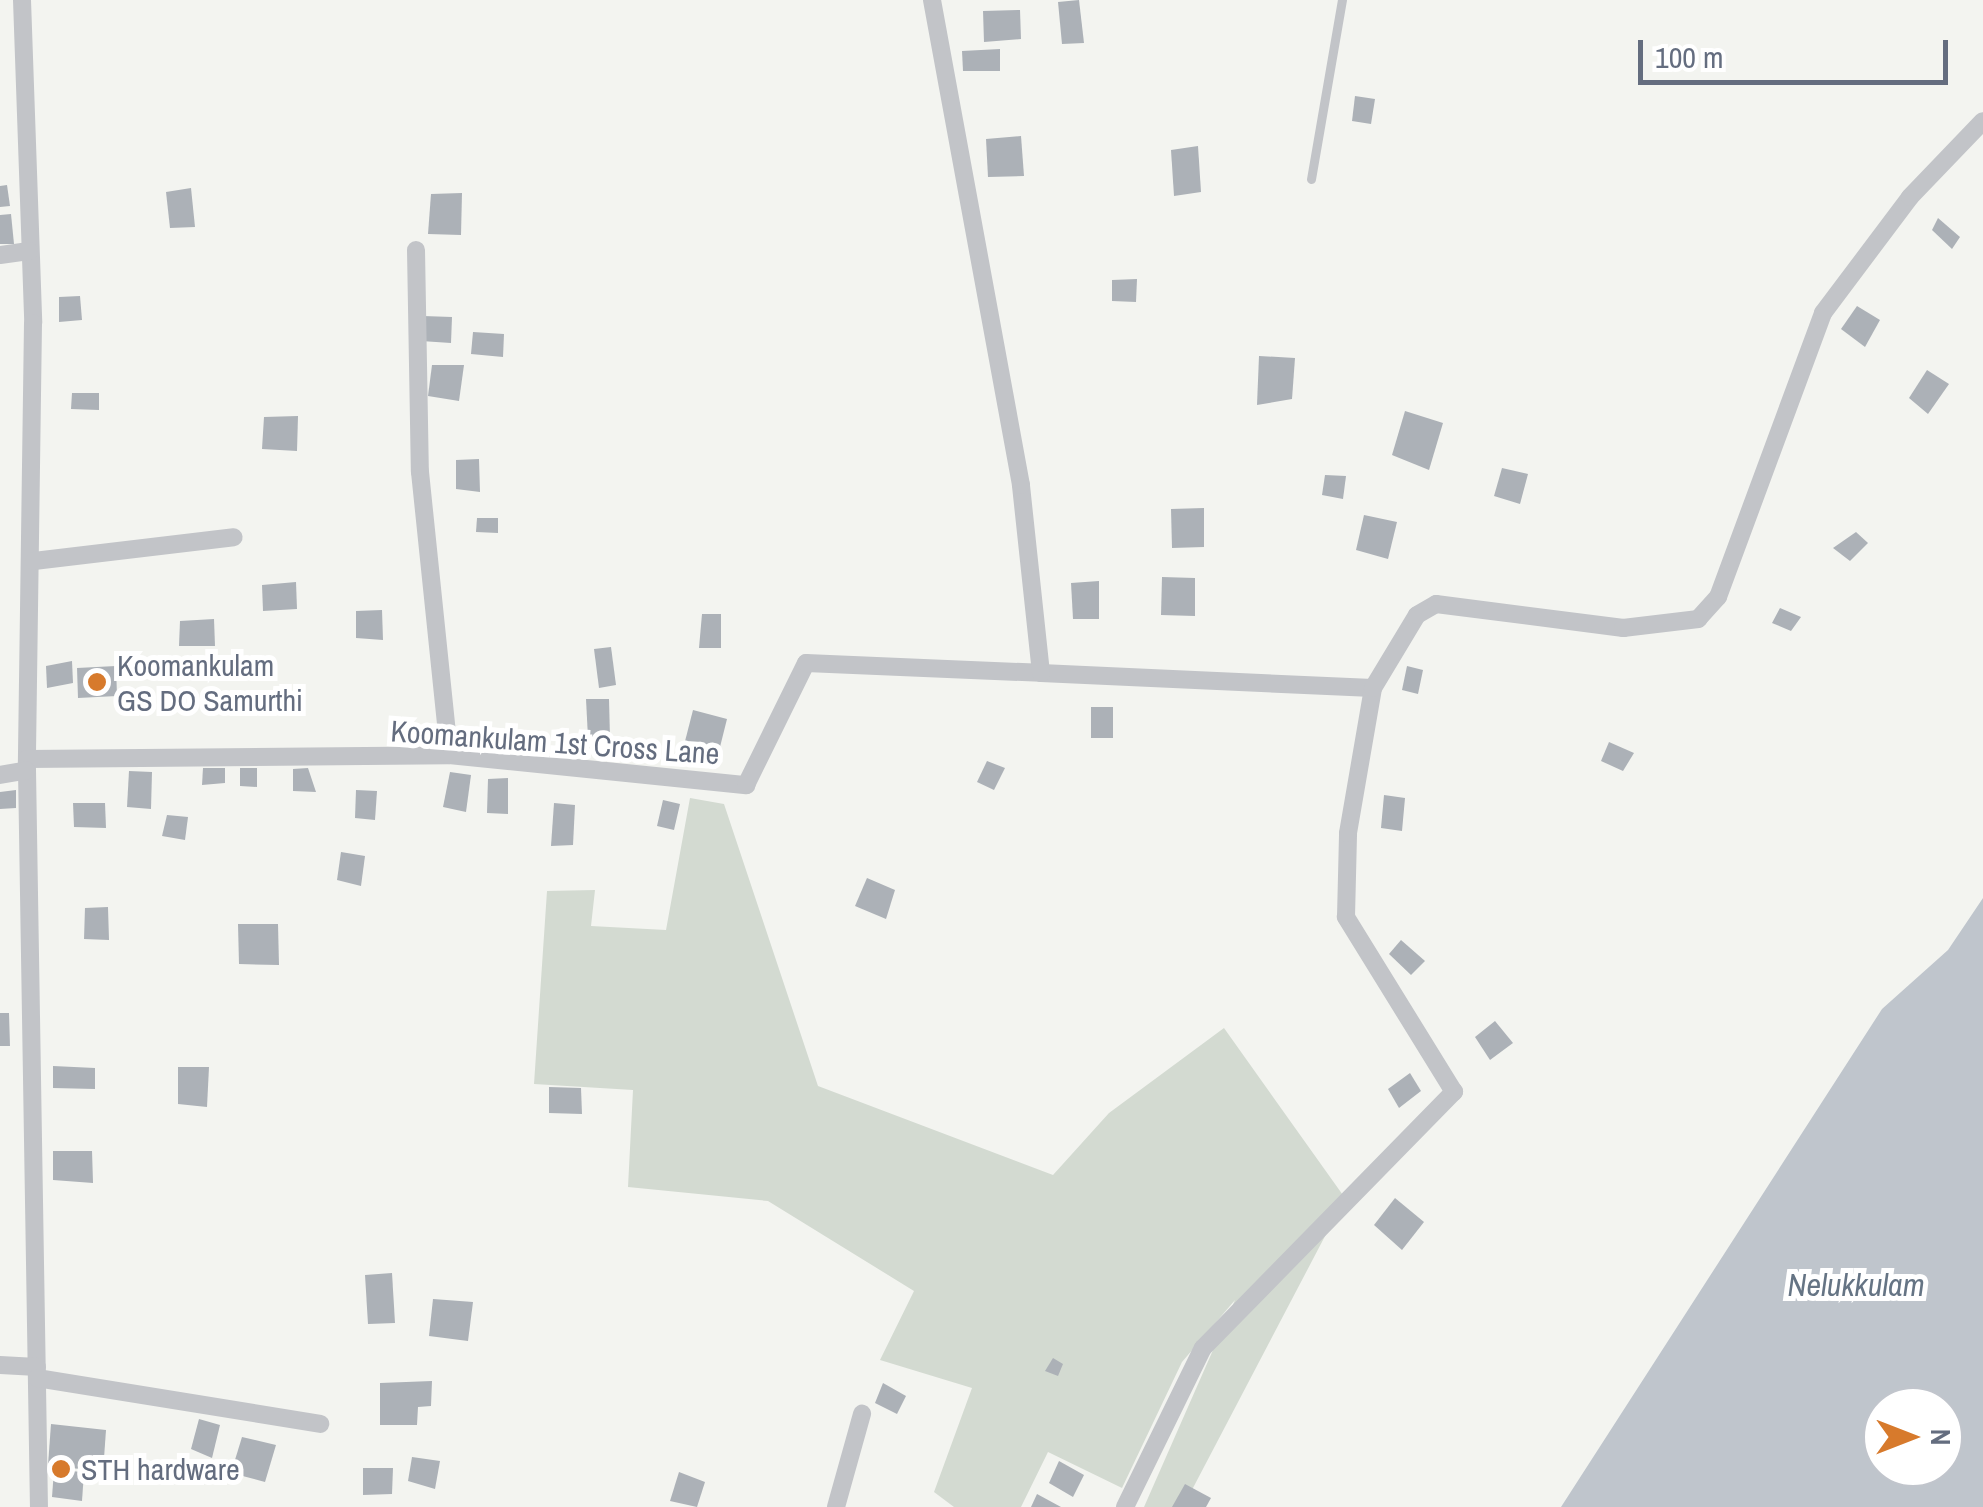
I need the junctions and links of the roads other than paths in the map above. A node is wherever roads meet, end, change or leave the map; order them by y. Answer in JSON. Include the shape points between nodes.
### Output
{"nodes":[{"id":1,"x":22,"y":0,"type":"edge"},
{"id":2,"x":932,"y":0,"type":"edge"},
{"id":3,"x":1342,"y":0,"type":"edge"},
{"id":4,"x":1983,"y":122,"type":"edge"},
{"id":5,"x":1311,"y":179,"type":"dead end"},
{"id":6,"x":416,"y":250,"type":"dead end"},
{"id":7,"x":29,"y":252,"type":"junction"},
{"id":8,"x":0,"y":255,"type":"edge"},
{"id":9,"x":234,"y":536,"type":"dead end"},
{"id":10,"x":34,"y":562,"type":"junction"},
{"id":11,"x":1041,"y":672,"type":"junction"},
{"id":12,"x":1373,"y":688,"type":"junction"},
{"id":13,"x":449,"y":755,"type":"junction"},
{"id":14,"x":27,"y":765,"type":"junction"},
{"id":15,"x":0,"y":775,"type":"edge"},
{"id":16,"x":0,"y":1365,"type":"edge"},
{"id":17,"x":37,"y":1372,"type":"junction"},
{"id":18,"x":862,"y":1414,"type":"dead end"},
{"id":19,"x":320,"y":1424,"type":"dead end"},
{"id":20,"x":39,"y":1507,"type":"edge"},
{"id":21,"x":836,"y":1507,"type":"edge"},
{"id":22,"x":1125,"y":1507,"type":"edge"}],
"edges":[{"from":1,"to":7,"type":"street"},
{"from":2,"to":11,"type":"street","via":[[1018,467]]},
{"from":3,"to":5,"type":"lane"},
{"from":4,"to":12,"type":"street","via":[[1910,197],[1824,313],[1718,597],[1698,619],[1623,628],[1436,604],[1417,615]]},
{"from":6,"to":13,"type":"street","via":[[420,472]]},
{"from":7,"to":8,"type":"street"},
{"from":7,"to":10,"type":"street"},
{"from":9,"to":10,"type":"street"},
{"from":10,"to":14,"type":"street"},
{"from":11,"to":12,"type":"street"},
{"from":11,"to":13,"type":"street","name":"Koomankulam 1st Cross Lane","via":[[806,663],[746,785]]},
{"from":12,"to":22,"type":"street","via":[[1348,833],[1346,917],[1454,1092],[1203,1348]]},
{"from":13,"to":14,"type":"street","name":"Koomankulam 1st Cross Lane"},
{"from":14,"to":15,"type":"street","name":"Koomankulam 1st Cross Lane"},
{"from":14,"to":17,"type":"street"},
{"from":16,"to":17,"type":"street"},
{"from":17,"to":19,"type":"street"},
{"from":17,"to":20,"type":"street"},
{"from":18,"to":21,"type":"street"}]}
